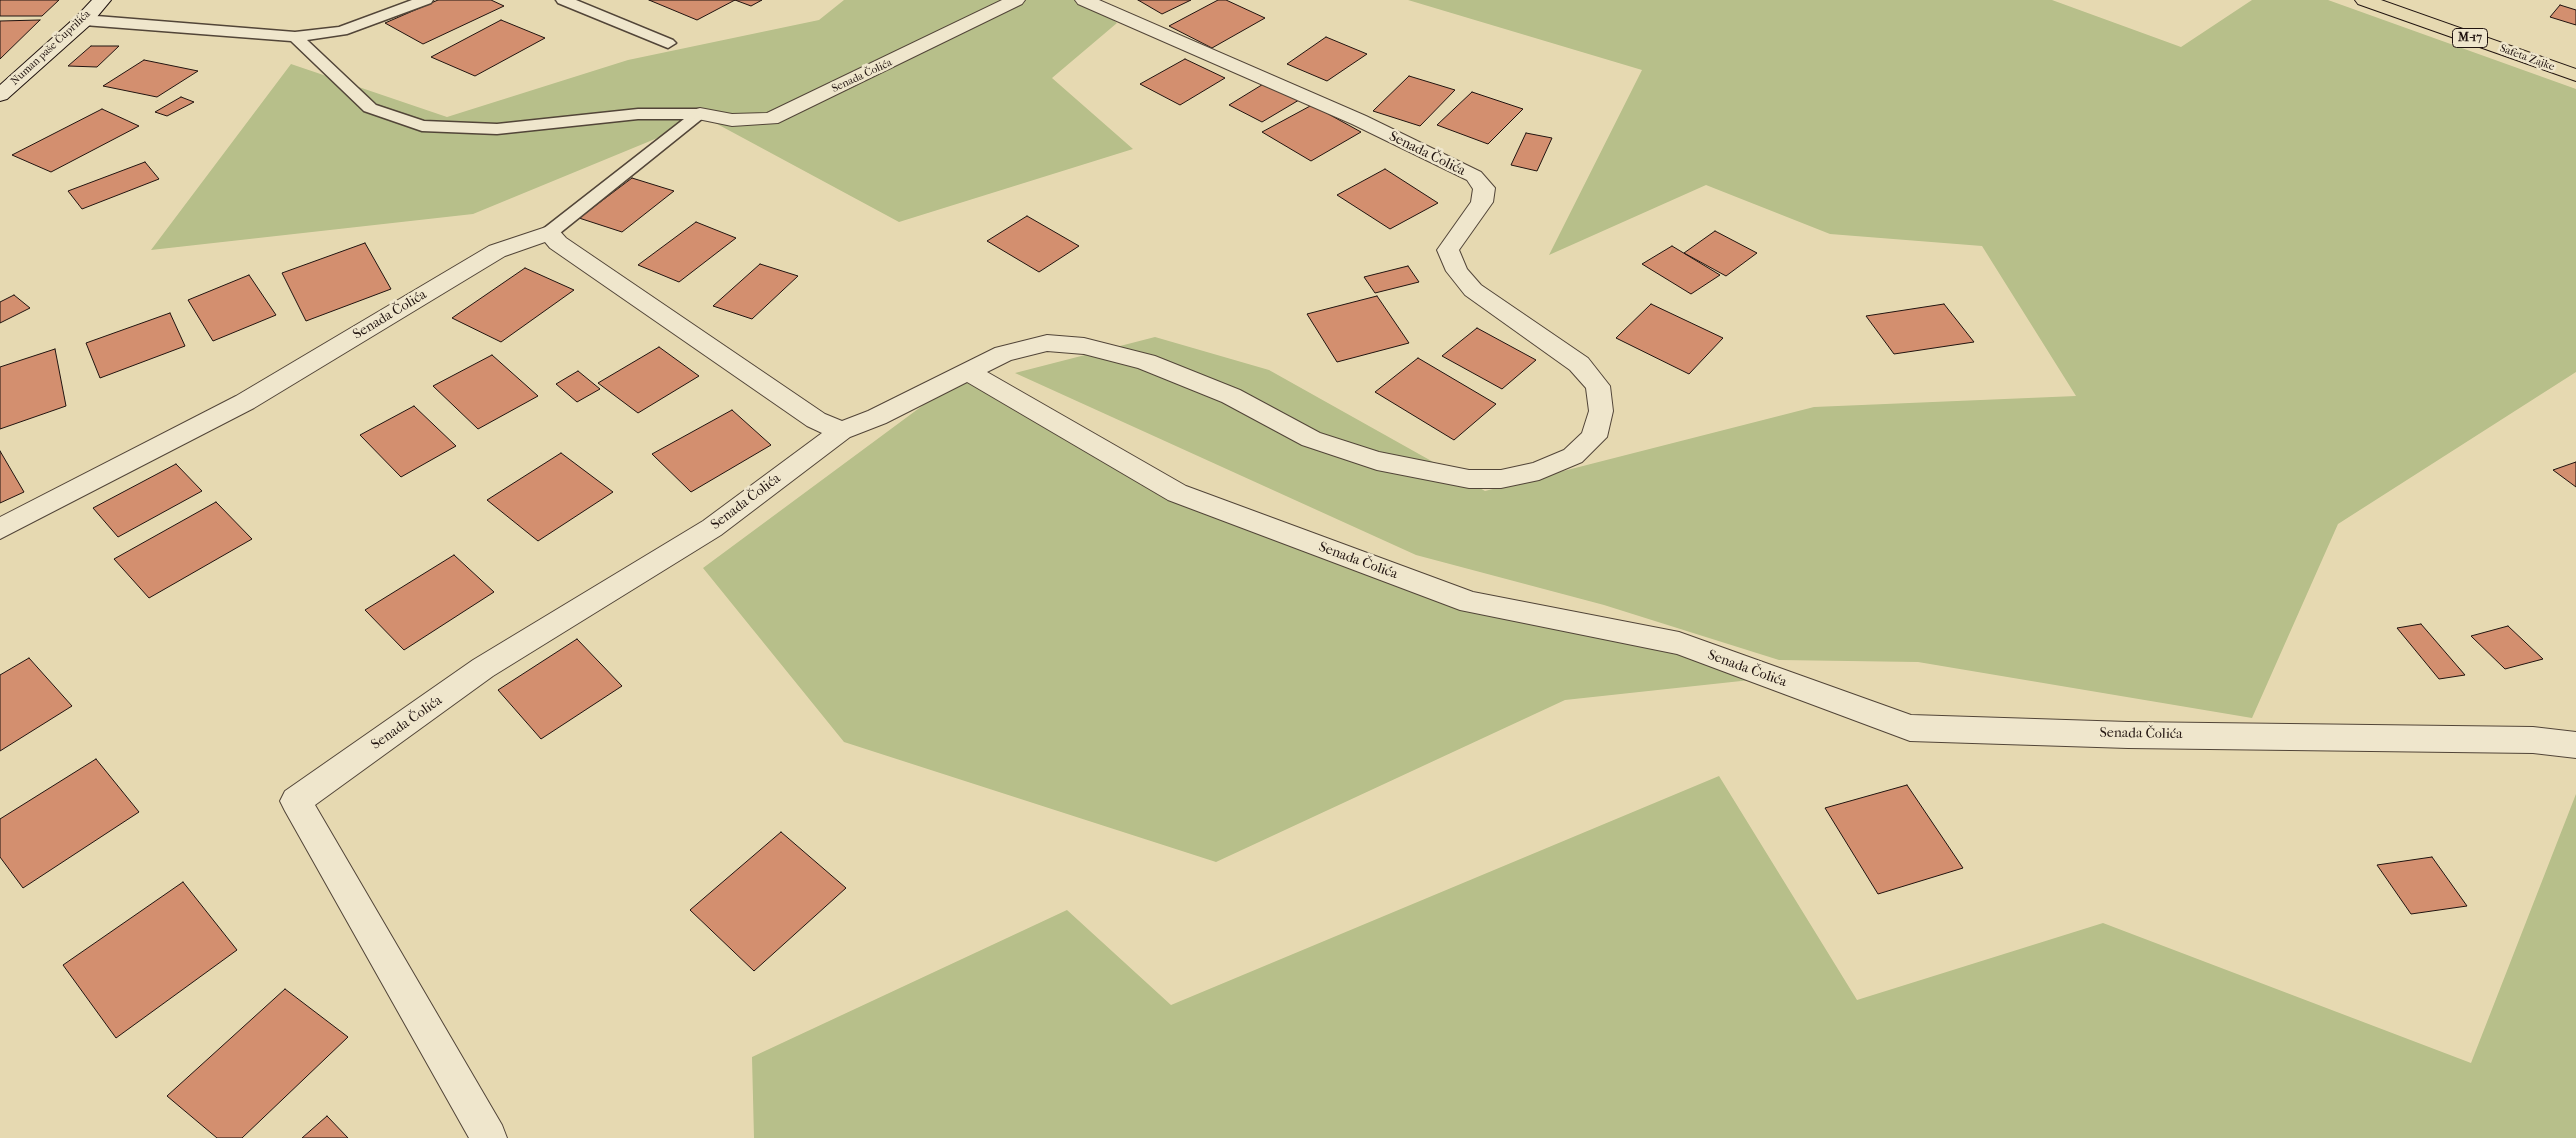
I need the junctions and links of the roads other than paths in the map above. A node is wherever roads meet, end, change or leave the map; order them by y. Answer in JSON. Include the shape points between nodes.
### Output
{"nodes":[{"id":1,"x":102,"y":0,"type":"edge"},
{"id":2,"x":426,"y":0,"type":"edge"},
{"id":3,"x":563,"y":0,"type":"edge"},
{"id":4,"x":1016,"y":0,"type":"edge"},
{"id":5,"x":1084,"y":0,"type":"edge"},
{"id":6,"x":2364,"y":0,"type":"edge"},
{"id":7,"x":84,"y":20,"type":"junction"},
{"id":8,"x":295,"y":37,"type":"junction"},
{"id":9,"x":668,"y":43,"type":"dead end"},
{"id":10,"x":2576,"y":75,"type":"edge"},
{"id":11,"x":0,"y":95,"type":"edge"},
{"id":12,"x":700,"y":114,"type":"junction"},
{"id":13,"x":549,"y":233,"type":"junction"},
{"id":14,"x":968,"y":372,"type":"junction"},
{"id":15,"x":841,"y":431,"type":"junction"},
{"id":16,"x":0,"y":529,"type":"edge"},
{"id":17,"x":2576,"y":744,"type":"edge"},
{"id":18,"x":489,"y":1138,"type":"edge"}],
"edges":[{"from":1,"to":7,"type":"street","name":"Numan paše Čuprilića"},
{"from":2,"to":8,"type":"lane","via":[[342,31]]},
{"from":3,"to":9,"type":"lane"},
{"from":4,"to":12,"type":"street","name":"Senada Čolića","via":[[771,119],[732,120]]},
{"from":5,"to":14,"type":"street","name":"Senada Čolića","via":[[1359,120],[1474,176],[1484,188],[1482,202],[1448,250],[1457,271],[1473,290],[1579,364],[1598,386],[1602,411],[1594,437],[1573,456],[1539,471],[1501,479],[1469,479],[1377,461],[1311,439],[1231,396],[1146,362],[1084,346],[1047,343],[1003,354]]},
{"from":6,"to":10,"type":"main road","name":"Safeta Zajke","number":"M-17"},
{"from":7,"to":8,"type":"lane"},
{"from":7,"to":11,"type":"street","name":"Numan paše Čuprilića"},
{"from":8,"to":12,"type":"lane","via":[[370,108],[422,126],[497,129],[638,114]]},
{"from":12,"to":13,"type":"lane"},
{"from":13,"to":15,"type":"street","via":[[558,243],[816,420]]},
{"from":13,"to":16,"type":"street","name":"Senada Čolića","via":[[496,251],[245,402]]},
{"from":14,"to":15,"type":"street","name":"Senada Čolića"},
{"from":14,"to":17,"type":"street","name":"Senada Čolića","via":[[1186,497],[1470,602],[1679,644],[1910,728],[2533,740]]},
{"from":15,"to":18,"type":"street","name":"Senada Čolića","via":[[712,528],[483,668],[296,801]]}]}
